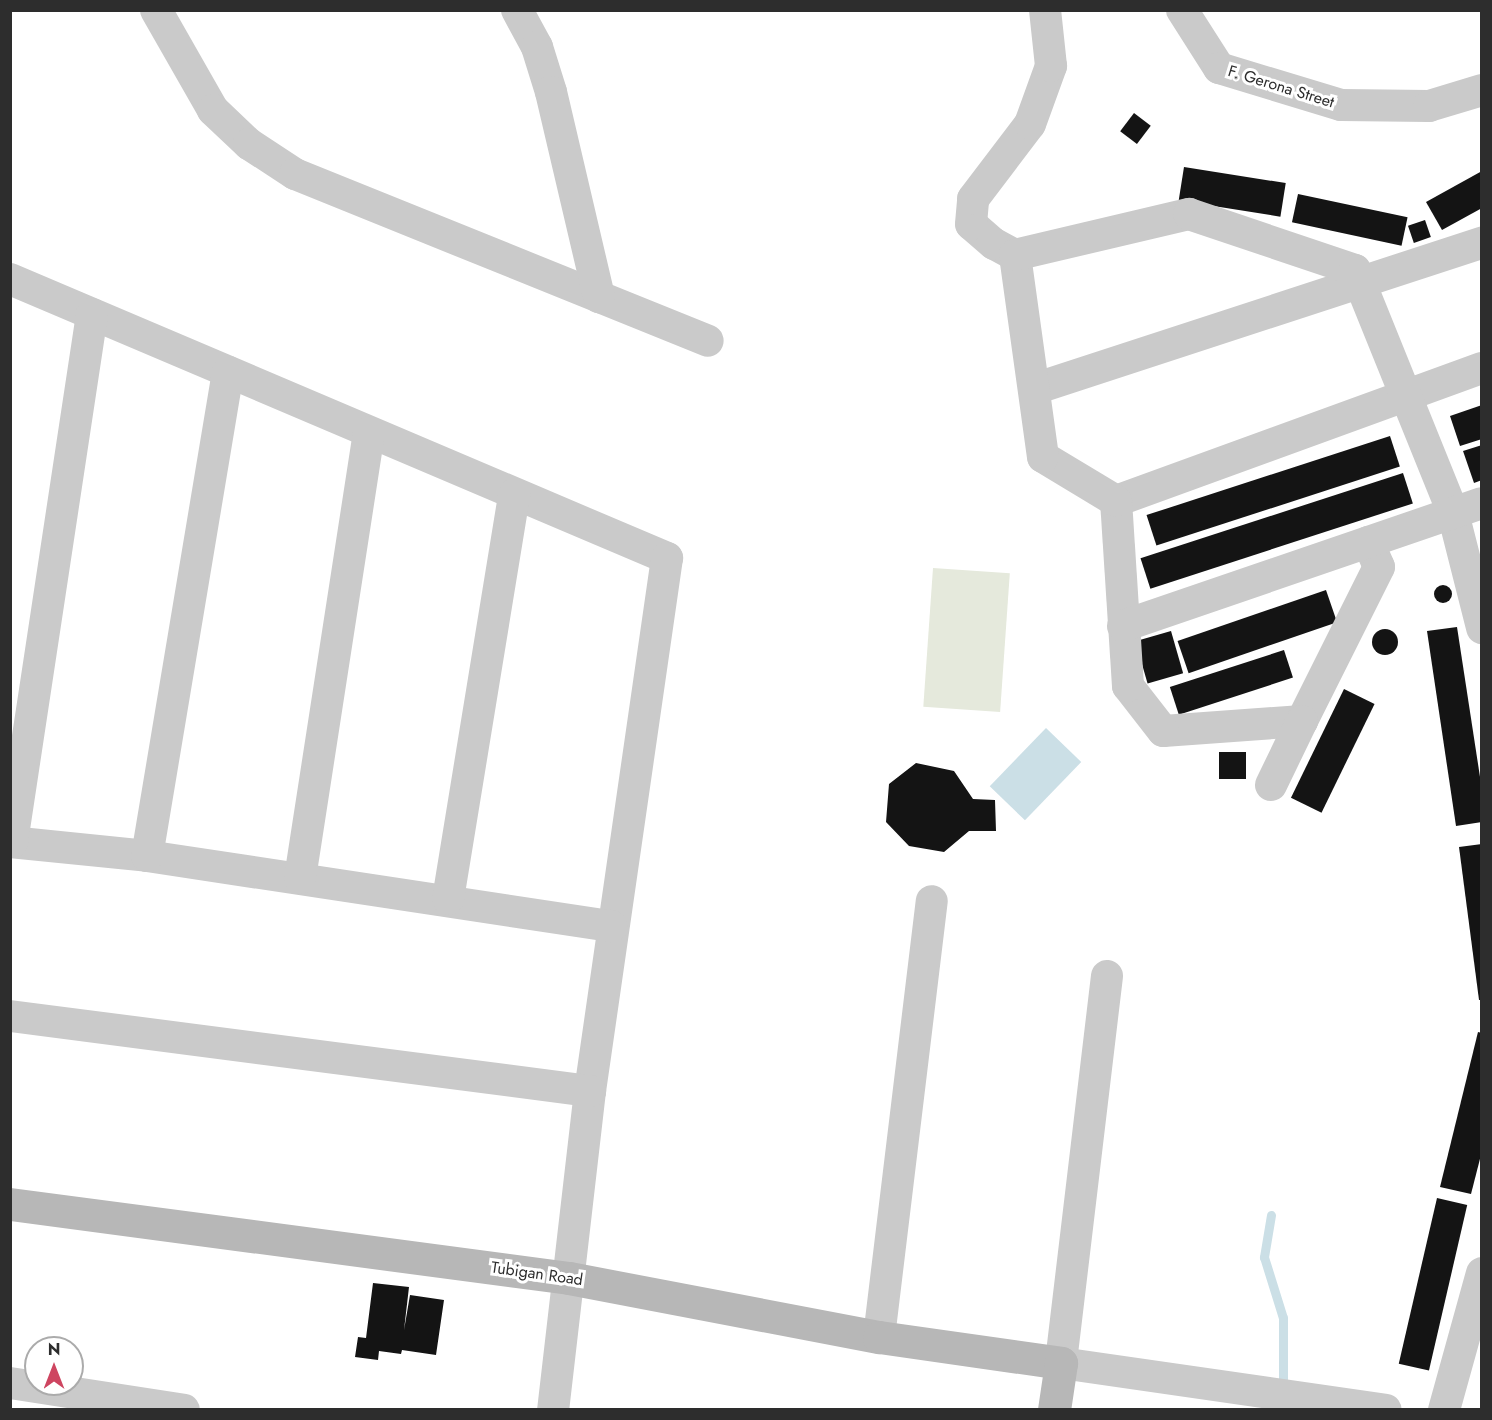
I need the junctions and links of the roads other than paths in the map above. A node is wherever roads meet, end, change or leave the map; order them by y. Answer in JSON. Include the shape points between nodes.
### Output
{"nodes":[{"id":1,"x":156,"y":10,"type":"edge"},
{"id":2,"x":517,"y":10,"type":"edge"},
{"id":3,"x":1045,"y":10,"type":"edge"},
{"id":4,"x":1182,"y":10,"type":"edge"},
{"id":5,"x":1482,"y":90,"type":"edge"},
{"id":6,"x":1482,"y":243,"type":"edge"},
{"id":7,"x":1015,"y":255,"type":"junction"},
{"id":8,"x":10,"y":279,"type":"edge"},
{"id":9,"x":1361,"y":283,"type":"junction"},
{"id":10,"x":598,"y":297,"type":"junction"},
{"id":11,"x":92,"y":314,"type":"junction"},
{"id":12,"x":708,"y":341,"type":"dead end"},
{"id":13,"x":1482,"y":368,"type":"edge"},
{"id":14,"x":228,"y":372,"type":"junction"},
{"id":15,"x":1034,"y":389,"type":"junction"},
{"id":16,"x":1406,"y":394,"type":"junction"},
{"id":17,"x":369,"y":432,"type":"junction"},
{"id":18,"x":514,"y":494,"type":"junction"},
{"id":19,"x":1116,"y":501,"type":"junction"},
{"id":20,"x":1467,"y":508,"type":"edge"},
{"id":21,"x":1368,"y":542,"type":"junction"},
{"id":22,"x":1123,"y":626,"type":"junction"},
{"id":23,"x":1482,"y":628,"type":"edge"},
{"id":24,"x":1302,"y":722,"type":"junction"},
{"id":25,"x":1271,"y":785,"type":"dead end"},
{"id":26,"x":11,"y":842,"type":"edge"},
{"id":27,"x":147,"y":856,"type":"junction"},
{"id":28,"x":300,"y":878,"type":"junction"},
{"id":29,"x":448,"y":899,"type":"junction"},
{"id":30,"x":932,"y":901,"type":"dead end"},
{"id":31,"x":612,"y":926,"type":"junction"},
{"id":32,"x":1107,"y":976,"type":"dead end"},
{"id":33,"x":10,"y":1017,"type":"edge"},
{"id":34,"x":590,"y":1091,"type":"junction"},
{"id":35,"x":10,"y":1204,"type":"edge"},
{"id":36,"x":569,"y":1278,"type":"junction"},
{"id":37,"x":1480,"y":1289,"type":"edge"},
{"id":38,"x":879,"y":1337,"type":"junction"},
{"id":39,"x":1061,"y":1363,"type":"junction"},
{"id":40,"x":10,"y":1383,"type":"edge"},
{"id":41,"x":90,"y":1402,"type":"edge"},
{"id":42,"x":1382,"y":1409,"type":"edge"},
{"id":43,"x":184,"y":1410,"type":"edge"},
{"id":44,"x":553,"y":1410,"type":"edge"},
{"id":45,"x":1054,"y":1410,"type":"edge"},
{"id":46,"x":1444,"y":1410,"type":"edge"}],
"edges":[{"from":1,"to":10,"type":"street","via":[[213,110],[249,144],[295,174]]},
{"from":2,"to":10,"type":"street","via":[[537,47],[551,92]]},
{"from":3,"to":7,"type":"street","via":[[1051,66],[1030,124],[973,199],[971,224],[994,244]]},
{"from":4,"to":5,"type":"street","name":"F. Gerona Street","via":[[1219,68],[1341,105],[1429,106]]},
{"from":6,"to":9,"type":"street"},
{"from":7,"to":9,"type":"street","via":[[1189,214],[1355,270]]},
{"from":7,"to":15,"type":"street"},
{"from":8,"to":11,"type":"street"},
{"from":9,"to":15,"type":"street"},
{"from":9,"to":16,"type":"street"},
{"from":10,"to":12,"type":"street"},
{"from":11,"to":14,"type":"street"},
{"from":11,"to":26,"type":"street"},
{"from":13,"to":16,"type":"street"},
{"from":14,"to":17,"type":"street"},
{"from":14,"to":27,"type":"street"},
{"from":15,"to":19,"type":"street","via":[[1043,457]]},
{"from":16,"to":19,"type":"street"},
{"from":16,"to":20,"type":"street"},
{"from":17,"to":18,"type":"street"},
{"from":17,"to":28,"type":"street"},
{"from":18,"to":29,"type":"street"},
{"from":18,"to":31,"type":"street","via":[[667,558]]},
{"from":19,"to":22,"type":"street"},
{"from":20,"to":21,"type":"street"},
{"from":20,"to":23,"type":"street"},
{"from":21,"to":22,"type":"street"},
{"from":21,"to":24,"type":"street","via":[[1379,567]]},
{"from":22,"to":24,"type":"street","via":[[1128,686],[1163,731]]},
{"from":24,"to":25,"type":"street"},
{"from":26,"to":27,"type":"street"},
{"from":27,"to":28,"type":"street"},
{"from":28,"to":29,"type":"street"},
{"from":29,"to":31,"type":"street"},
{"from":30,"to":38,"type":"street"},
{"from":31,"to":34,"type":"street"},
{"from":32,"to":39,"type":"street"},
{"from":33,"to":34,"type":"street"},
{"from":34,"to":36,"type":"street"},
{"from":35,"to":36,"type":"street","name":"Tubigan Road"},
{"from":36,"to":38,"type":"street","name":"Tubigan Road"},
{"from":36,"to":44,"type":"street"},
{"from":37,"to":46,"type":"street"},
{"from":38,"to":39,"type":"street","name":"Tubigan Road"},
{"from":39,"to":42,"type":"street"},
{"from":39,"to":45,"type":"street"},
{"from":40,"to":41,"type":"street"},
{"from":41,"to":43,"type":"street"}]}
